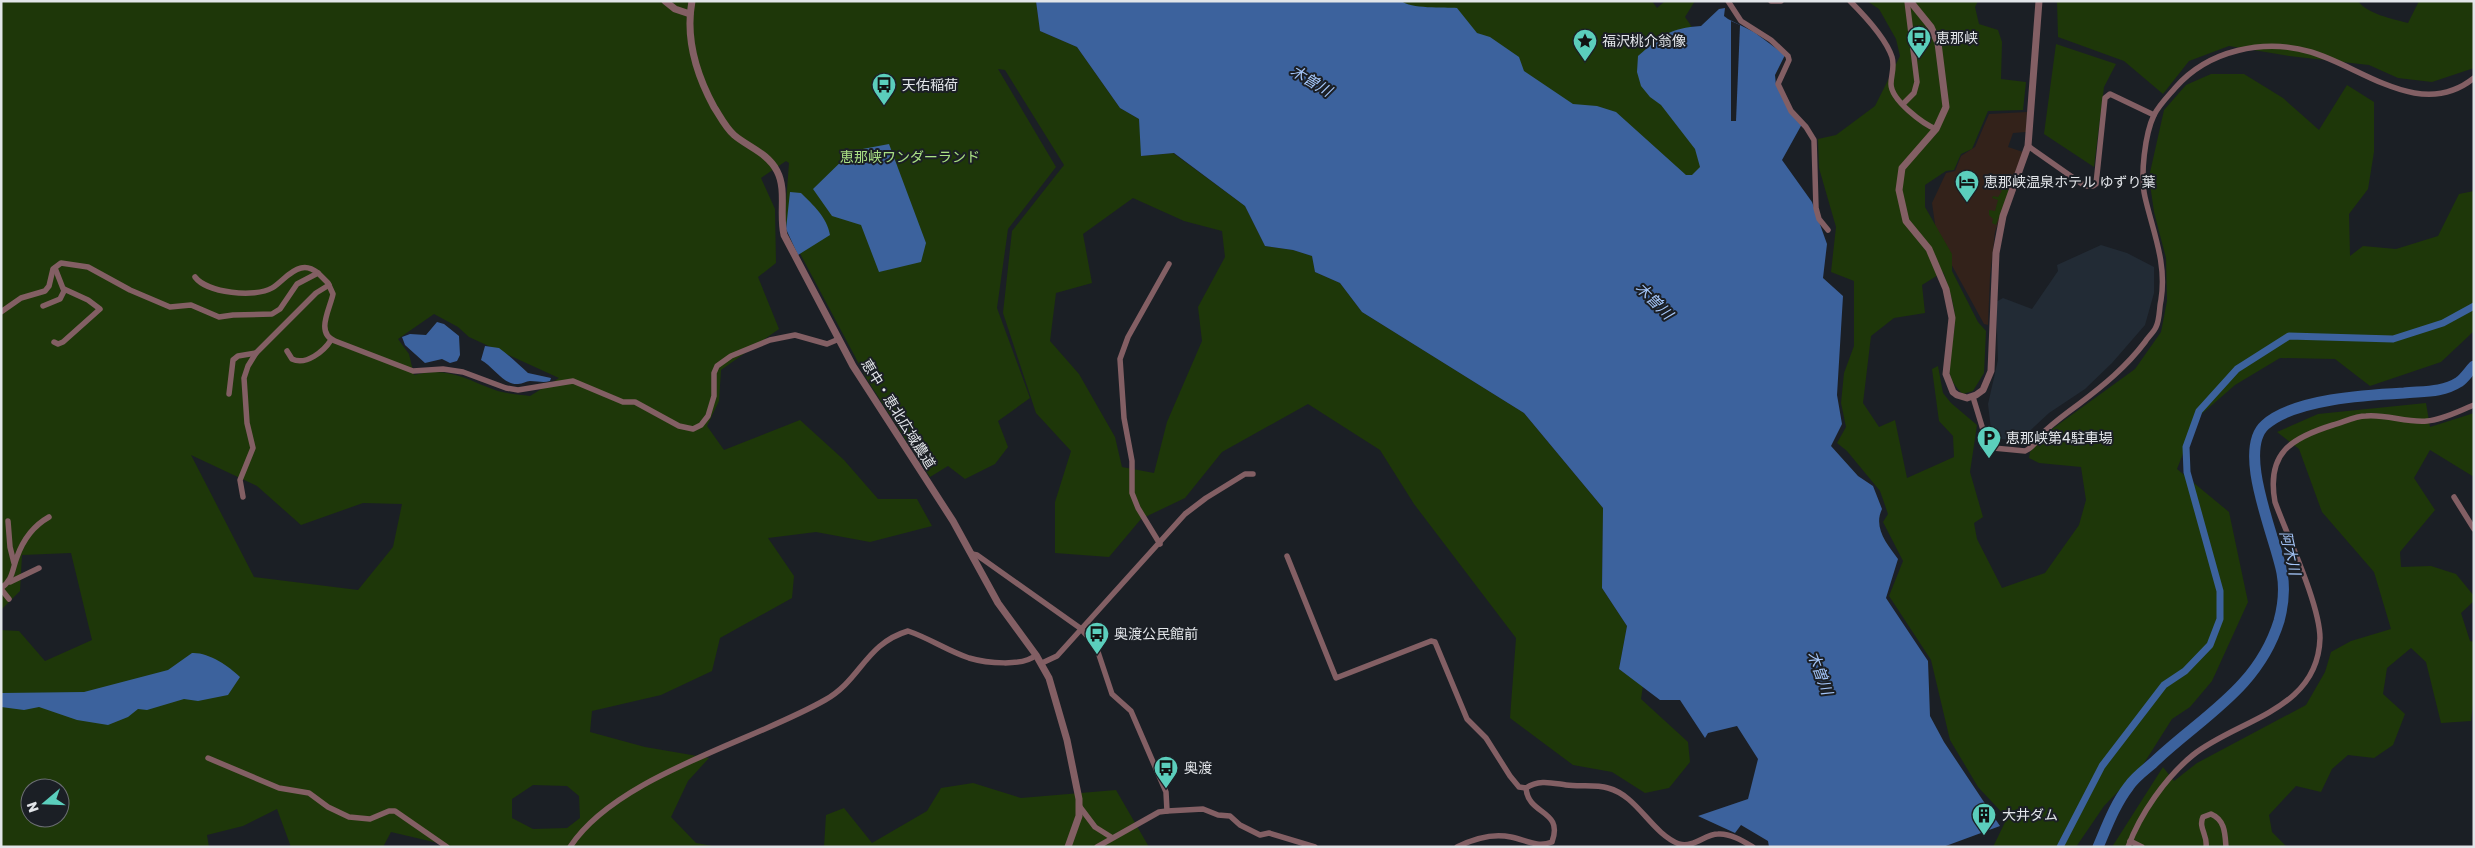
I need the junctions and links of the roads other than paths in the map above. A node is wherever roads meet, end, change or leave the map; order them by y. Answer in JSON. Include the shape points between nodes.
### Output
{"nodes":[{"id":1,"x":665,"y":1,"type":"edge"},
{"id":2,"x":692,"y":1,"type":"edge"},
{"id":3,"x":1728,"y":1,"type":"edge"},
{"id":4,"x":1771,"y":1,"type":"edge"},
{"id":5,"x":1781,"y":1,"type":"edge"},
{"id":6,"x":1850,"y":1,"type":"edge"},
{"id":7,"x":1909,"y":1,"type":"edge"},
{"id":8,"x":2039,"y":1,"type":"edge"},
{"id":9,"x":690,"y":14,"type":"junction"},
{"id":10,"x":2474,"y":78,"type":"edge"},
{"id":11,"x":1904,"y":104,"type":"junction"},
{"id":12,"x":2154,"y":115,"type":"junction"},
{"id":13,"x":1936,"y":129,"type":"junction"},
{"id":14,"x":2028,"y":146,"type":"junction"},
{"id":15,"x":1828,"y":230,"type":"dead end"},
{"id":16,"x":1169,"y":264,"type":"dead end"},
{"id":17,"x":55,"y":268,"type":"junction"},
{"id":18,"x":318,"y":273,"type":"junction"},
{"id":19,"x":195,"y":277,"type":"dead end"},
{"id":20,"x":330,"y":284,"type":"junction"},
{"id":21,"x":64,"y":289,"type":"junction"},
{"id":22,"x":43,"y":306,"type":"dead end"},
{"id":23,"x":1,"y":312,"type":"edge"},
{"id":24,"x":839,"y":339,"type":"junction"},
{"id":25,"x":331,"y":340,"type":"junction"},
{"id":26,"x":54,"y":342,"type":"dead end"},
{"id":27,"x":287,"y":351,"type":"dead end"},
{"id":28,"x":256,"y":353,"type":"junction"},
{"id":29,"x":229,"y":394,"type":"dead end"},
{"id":30,"x":1972,"y":397,"type":"junction"},
{"id":31,"x":2474,"y":406,"type":"edge"},
{"id":32,"x":1253,"y":474,"type":"dead end"},
{"id":33,"x":243,"y":497,"type":"dead end"},
{"id":34,"x":2454,"y":497,"type":"dead end"},
{"id":35,"x":49,"y":518,"type":"dead end"},
{"id":36,"x":8,"y":521,"type":"dead end"},
{"id":37,"x":2474,"y":529,"type":"edge"},
{"id":38,"x":1160,"y":544,"type":"junction"},
{"id":39,"x":972,"y":554,"type":"junction"},
{"id":40,"x":1287,"y":556,"type":"dead end"},
{"id":41,"x":14,"y":564,"type":"junction"},
{"id":42,"x":39,"y":568,"type":"dead end"},
{"id":43,"x":10,"y":582,"type":"junction"},
{"id":44,"x":1,"y":588,"type":"edge"},
{"id":45,"x":9,"y":599,"type":"dead end"},
{"id":46,"x":1080,"y":628,"type":"junction"},
{"id":47,"x":1036,"y":654,"type":"junction"},
{"id":48,"x":1042,"y":663,"type":"junction"},
{"id":49,"x":208,"y":758,"type":"dead end"},
{"id":50,"x":1526,"y":788,"type":"junction"},
{"id":51,"x":1080,"y":807,"type":"junction"},
{"id":52,"x":1167,"y":811,"type":"junction"},
{"id":53,"x":1111,"y":837,"type":"junction"},
{"id":54,"x":2129,"y":844,"type":"edge"},
{"id":55,"x":447,"y":847,"type":"edge"},
{"id":56,"x":570,"y":847,"type":"edge"},
{"id":57,"x":1068,"y":847,"type":"edge"},
{"id":58,"x":1097,"y":847,"type":"edge"},
{"id":59,"x":1315,"y":847,"type":"edge"},
{"id":60,"x":1458,"y":847,"type":"edge"},
{"id":61,"x":1754,"y":847,"type":"edge"},
{"id":62,"x":2142,"y":847,"type":"edge"},
{"id":63,"x":2206,"y":847,"type":"edge"},
{"id":64,"x":2226,"y":847,"type":"edge"}],
"edges":[{"from":1,"to":9,"type":"street"},
{"from":2,"to":9,"type":"street","name":"恵中・恵北広域農道"},
{"from":3,"to":15,"type":"street","via":[[1741,21],[1771,40],[1788,56],[1778,84],[1791,111],[1813,136],[1816,208],[1819,219]]},
{"from":4,"to":5,"type":"street"},
{"from":6,"to":11,"type":"street","via":[[1892,56],[1892,91]]},
{"from":7,"to":11,"type":"street","via":[[1917,82],[1914,92]]},
{"from":7,"to":13,"type":"street","via":[[1931,27],[1938,43],[1946,100]]},
{"from":8,"to":14,"type":"street"},
{"from":9,"to":24,"type":"street","name":"恵中・恵北広域農道","via":[[692,51],[705,90],[729,130],[764,155],[777,171],[782,188],[784,235]]},
{"from":10,"to":12,"type":"street","via":[[2458,88],[2440,93],[2417,93],[2377,82],[2309,51],[2245,47],[2222,54],[2188,76]]},
{"from":11,"to":13,"type":"street","via":[[1919,121]]},
{"from":12,"to":14,"type":"street","via":[[2110,94],[2105,98],[2096,184],[2093,186],[2085,186]]},
{"from":12,"to":30,"type":"street","via":[[2143,160],[2143,181],[2163,272],[2156,326],[2113,378],[2025,451],[1983,448],[1984,433]]},
{"from":13,"to":30,"type":"street","via":[[1904,164],[1899,190],[1906,222],[1933,257],[1949,300],[1952,318],[1945,366],[1948,382],[1957,395]]},
{"from":14,"to":30,"type":"street","via":[[2003,216],[1998,241],[1990,378],[1983,390]]},
{"from":16,"to":38,"type":"street","via":[[1128,337],[1120,359],[1124,418],[1132,461],[1132,493]]},
{"from":17,"to":18,"type":"street","via":[[61,263],[80,264],[170,308],[191,305],[219,317],[272,314],[280,309],[297,284]]},
{"from":17,"to":21,"type":"street"},
{"from":17,"to":23,"type":"street","via":[[45,291],[21,298]]},
{"from":18,"to":19,"type":"street","via":[[311,268],[302,268],[272,288],[249,294],[211,287]]},
{"from":18,"to":20,"type":"street"},
{"from":20,"to":25,"type":"street","via":[[333,294],[325,332]]},
{"from":20,"to":28,"type":"street","via":[[316,293]]},
{"from":21,"to":22,"type":"street","via":[[60,299]]},
{"from":21,"to":26,"type":"street","via":[[100,309],[63,342]]},
{"from":24,"to":25,"type":"street","via":[[827,344],[795,335],[770,340],[731,356],[717,366],[714,373],[714,396],[708,416],[701,425],[692,429],[679,426],[635,402],[623,402],[574,381],[512,389],[462,372],[443,369],[413,371]]},
{"from":24,"to":39,"type":"street","name":"恵中・恵北広域農道","via":[[866,388]]},
{"from":25,"to":27,"type":"street","via":[[322,350],[302,361],[292,359]]},
{"from":28,"to":29,"type":"street","via":[[232,360]]},
{"from":28,"to":33,"type":"street","via":[[244,378],[252,448],[240,480]]},
{"from":31,"to":54,"type":"street","via":[[2427,421],[2359,417],[2304,435],[2286,447],[2276,466],[2272,489],[2316,612],[2320,637],[2315,662],[2288,700],[2206,747],[2183,764],[2161,790]]},
{"from":32,"to":38,"type":"street","via":[[1245,474],[1206,498],[1185,514]]},
{"from":34,"to":37,"type":"street"},
{"from":35,"to":41,"type":"street","via":[[36,524],[22,544]]},
{"from":36,"to":41,"type":"street"},
{"from":38,"to":46,"type":"street"},
{"from":39,"to":46,"type":"street"},
{"from":39,"to":47,"type":"street","name":"恵中・恵北広域農道","via":[[998,603]]},
{"from":40,"to":50,"type":"street","via":[[1336,678],[1426,641],[1435,642],[1468,719],[1486,738],[1519,787]]},
{"from":41,"to":43,"type":"street"},
{"from":42,"to":43,"type":"street"},
{"from":43,"to":44,"type":"street"},
{"from":44,"to":45,"type":"street"},
{"from":46,"to":48,"type":"street","via":[[1058,656]]},
{"from":46,"to":52,"type":"street","via":[[1096,646],[1112,694],[1131,711],[1166,792]]},
{"from":47,"to":48,"type":"street","name":"恵中・恵北広域農道"},
{"from":47,"to":56,"type":"street","via":[[1031,659],[1016,663],[970,658],[908,631],[892,636],[871,652],[846,684],[831,696],[790,720],[650,781],[603,811]]},
{"from":48,"to":51,"type":"street","name":"恵中・恵北広域農道","via":[[1056,697],[1077,780]]},
{"from":49,"to":55,"type":"street","via":[[279,788],[309,793],[336,813],[349,817],[370,819],[395,811]]},
{"from":50,"to":60,"type":"street","via":[[1526,795],[1534,806],[1553,821],[1556,831],[1552,842],[1534,844],[1509,836],[1479,838]]},
{"from":50,"to":61,"type":"street","via":[[1539,782],[1608,788],[1626,798],[1659,830],[1679,844],[1698,842],[1721,833]]},
{"from":51,"to":53,"type":"street","via":[[1094,827]]},
{"from":51,"to":57,"type":"street","name":"恵中・恵北広域農道"},
{"from":52,"to":53,"type":"street"},
{"from":52,"to":59,"type":"street","via":[[1203,809],[1230,816],[1260,835],[1269,833]]},
{"from":53,"to":58,"type":"street"},
{"from":54,"to":62,"type":"street"},
{"from":63,"to":64,"type":"street","via":[[2208,839],[2201,821],[2211,814],[2221,821]]}]}
